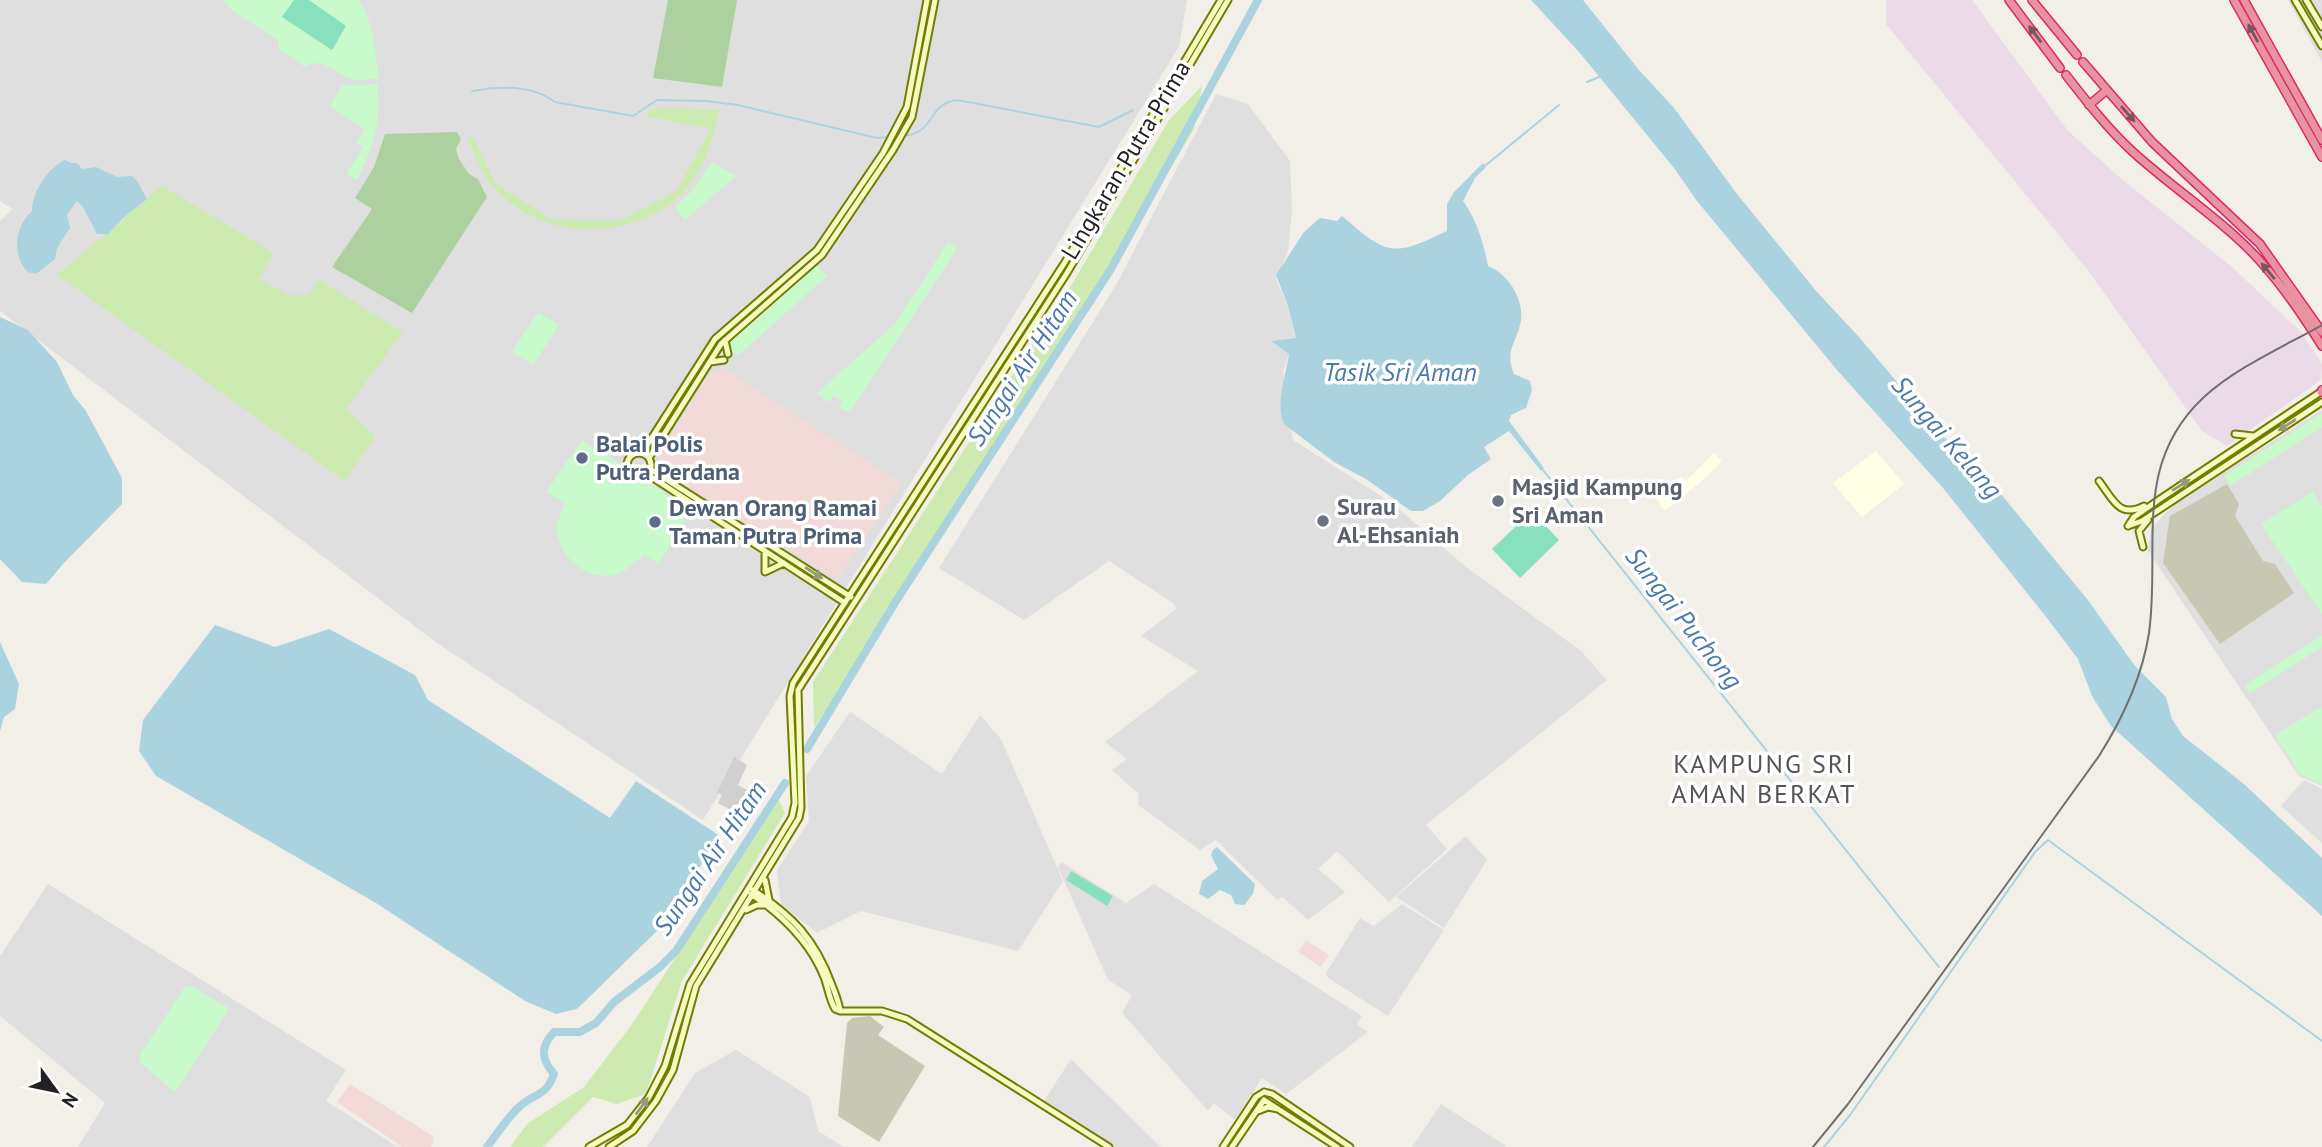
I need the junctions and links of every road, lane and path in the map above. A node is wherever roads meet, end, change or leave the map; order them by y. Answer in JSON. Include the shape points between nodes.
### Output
{"nodes":[{"id":1,"x":927,"y":0,"type":"edge"},
{"id":2,"x":935,"y":0,"type":"edge"},
{"id":3,"x":1221,"y":0,"type":"edge"},
{"id":4,"x":1228,"y":0,"type":"edge"},
{"id":5,"x":2009,"y":0,"type":"edge"},
{"id":6,"x":2032,"y":0,"type":"edge"},
{"id":7,"x":2234,"y":0,"type":"edge"},
{"id":8,"x":2244,"y":0,"type":"edge"},
{"id":9,"x":2295,"y":0,"type":"edge"},
{"id":10,"x":2306,"y":0,"type":"edge"},
{"id":11,"x":2322,"y":27,"type":"edge"},
{"id":12,"x":2322,"y":46,"type":"edge"},
{"id":13,"x":2077,"y":55,"type":"dead end"},
{"id":14,"x":2083,"y":62,"type":"dead end"},
{"id":15,"x":2060,"y":68,"type":"dead end"},
{"id":16,"x":2066,"y":75,"type":"dead end"},
{"id":17,"x":2107,"y":90,"type":"junction"},
{"id":18,"x":2089,"y":105,"type":"junction"},
{"id":19,"x":2322,"y":140,"type":"edge"},
{"id":20,"x":2322,"y":157,"type":"edge"},
{"id":21,"x":2322,"y":332,"type":"edge"},
{"id":22,"x":725,"y":340,"type":"junction"},
{"id":23,"x":2322,"y":346,"type":"edge"},
{"id":24,"x":708,"y":363,"type":"junction"},
{"id":25,"x":2322,"y":391,"type":"edge"},
{"id":26,"x":2322,"y":402,"type":"edge"},
{"id":27,"x":2235,"y":434,"type":"dead end"},
{"id":28,"x":2257,"y":435,"type":"junction"},
{"id":29,"x":2234,"y":443,"type":"dead end"},
{"id":30,"x":2241,"y":447,"type":"junction"},
{"id":31,"x":2252,"y":448,"type":"junction"},
{"id":32,"x":642,"y":453,"type":"junction"},
{"id":33,"x":2225,"y":457,"type":"junction"},
{"id":34,"x":649,"y":458,"type":"junction"},
{"id":35,"x":2237,"y":459,"type":"junction"},
{"id":36,"x":648,"y":472,"type":"junction"},
{"id":37,"x":2099,"y":481,"type":"dead end"},
{"id":38,"x":2160,"y":499,"type":"junction"},
{"id":39,"x":2166,"y":505,"type":"junction"},
{"id":40,"x":2143,"y":547,"type":"dead end"},
{"id":41,"x":765,"y":551,"type":"junction"},
{"id":42,"x":784,"y":563,"type":"junction"},
{"id":43,"x":853,"y":598,"type":"junction"},
{"id":44,"x":848,"y":605,"type":"junction"},
{"id":45,"x":765,"y":876,"type":"junction"},
{"id":46,"x":752,"y":892,"type":"junction"},
{"id":47,"x":768,"y":902,"type":"junction"},
{"id":48,"x":742,"y":913,"type":"junction"},
{"id":49,"x":1264,"y":1092,"type":"junction"},
{"id":50,"x":1264,"y":1100,"type":"junction"},
{"id":51,"x":1282,"y":1110,"type":"junction"},
{"id":52,"x":1254,"y":1114,"type":"junction"},
{"id":53,"x":1241,"y":1121,"type":"junction"},
{"id":54,"x":1247,"y":1125,"type":"junction"},
{"id":55,"x":589,"y":1147,"type":"edge"},
{"id":56,"x":609,"y":1147,"type":"edge"},
{"id":57,"x":1109,"y":1147,"type":"edge"},
{"id":58,"x":1223,"y":1147,"type":"edge"},
{"id":59,"x":1232,"y":1147,"type":"edge"},
{"id":60,"x":1336,"y":1147,"type":"edge"},
{"id":61,"x":1350,"y":1147,"type":"edge"}],
"edges":[{"from":1,"to":32,"type":"main road","via":[[907,107],[883,153],[817,250],[715,339]]},
{"from":2,"to":22,"type":"main road","via":[[915,107],[905,131],[822,255]]},
{"from":3,"to":43,"type":"main road","name":"Lingkaran Putra Prima","via":[[1058,274]]},
{"from":4,"to":43,"type":"main road","name":"Lingkaran Putra Prima","via":[[1067,273]]},
{"from":15,"to":5,"type":"highway","one_way":true},
{"from":6,"to":13,"type":"highway"},
{"from":20,"to":7,"type":"highway","one_way":true},
{"from":8,"to":19,"type":"highway"},
{"from":9,"to":12,"type":"main road"},
{"from":10,"to":11,"type":"main road"},
{"from":14,"to":17,"type":"highway"},
{"from":16,"to":18,"type":"highway"},
{"from":17,"to":18,"type":"highway"},
{"from":17,"to":21,"type":"highway","one_way":true,"via":[[2152,142],[2260,244]]},
{"from":23,"to":18,"type":"highway","one_way":true,"via":[[2260,261],[2133,152]]},
{"from":22,"to":24,"type":"main road"},
{"from":22,"to":24,"type":"main road","via":[[726,357]]},
{"from":24,"to":34,"type":"main road"},
{"from":25,"to":28,"type":"main road"},
{"from":26,"to":31,"type":"main road","one_way":true},
{"from":27,"to":28,"type":"main road"},
{"from":28,"to":30,"type":"main road"},
{"from":29,"to":33,"type":"main road"},
{"from":30,"to":31,"type":"main road"},
{"from":30,"to":33,"type":"main road"},
{"from":30,"to":35,"type":"main road"},
{"from":31,"to":35,"type":"main road"},
{"from":32,"to":34,"type":"main road"},
{"from":32,"to":36,"type":"main road","via":[[631,455],[626,466],[637,477]]},
{"from":38,"to":33,"type":"main road","one_way":true},
{"from":34,"to":36,"type":"main road"},
{"from":35,"to":39,"type":"main road"},
{"from":36,"to":41,"type":"main road"},
{"from":36,"to":43,"type":"main road","one_way":true},
{"from":37,"to":38,"type":"main road","via":[[2125,511]]},
{"from":38,"to":39,"type":"main road","via":[[2128,526]]},
{"from":39,"to":40,"type":"main road","via":[[2141,528]]},
{"from":41,"to":42,"type":"main road"},
{"from":41,"to":42,"type":"main road","via":[[765,572]]},
{"from":42,"to":44,"type":"main road"},
{"from":43,"to":44,"type":"main road","name":"Lingkaran Putra Prima"},
{"from":44,"to":45,"type":"main road","name":"Lingkaran Putra Prima","via":[[797,690],[801,808]]},
{"from":44,"to":46,"type":"main road","name":"Lingkaran Putra Prima","via":[[793,683],[795,811]]},
{"from":45,"to":46,"type":"main road","name":"Lingkaran Putra Prima"},
{"from":45,"to":47,"type":"main road"},
{"from":46,"to":47,"type":"main road"},
{"from":46,"to":48,"type":"main road","name":"Lingkaran Putra Prima"},
{"from":55,"to":46,"type":"main road","name":"Lingkaran Putra Prima","one_way":true,"via":[[626,1125],[649,1097],[665,1066],[690,984]]},
{"from":47,"to":48,"type":"main road"},
{"from":47,"to":57,"type":"main road","via":[[809,948],[832,1005],[840,1011],[882,1011],[907,1018]]},
{"from":48,"to":56,"type":"main road","name":"Lingkaran Putra Prima","via":[[696,986],[673,1070],[662,1092],[633,1131]]},
{"from":49,"to":50,"type":"main road"},
{"from":49,"to":53,"type":"main road"},
{"from":49,"to":61,"type":"main road"},
{"from":50,"to":51,"type":"main road"},
{"from":50,"to":52,"type":"main road"},
{"from":51,"to":52,"type":"main road","via":[[1268,1107]]},
{"from":51,"to":60,"type":"main road"},
{"from":52,"to":54,"type":"main road"},
{"from":53,"to":54,"type":"main road"},
{"from":53,"to":58,"type":"main road"},
{"from":54,"to":59,"type":"main road"}]}
